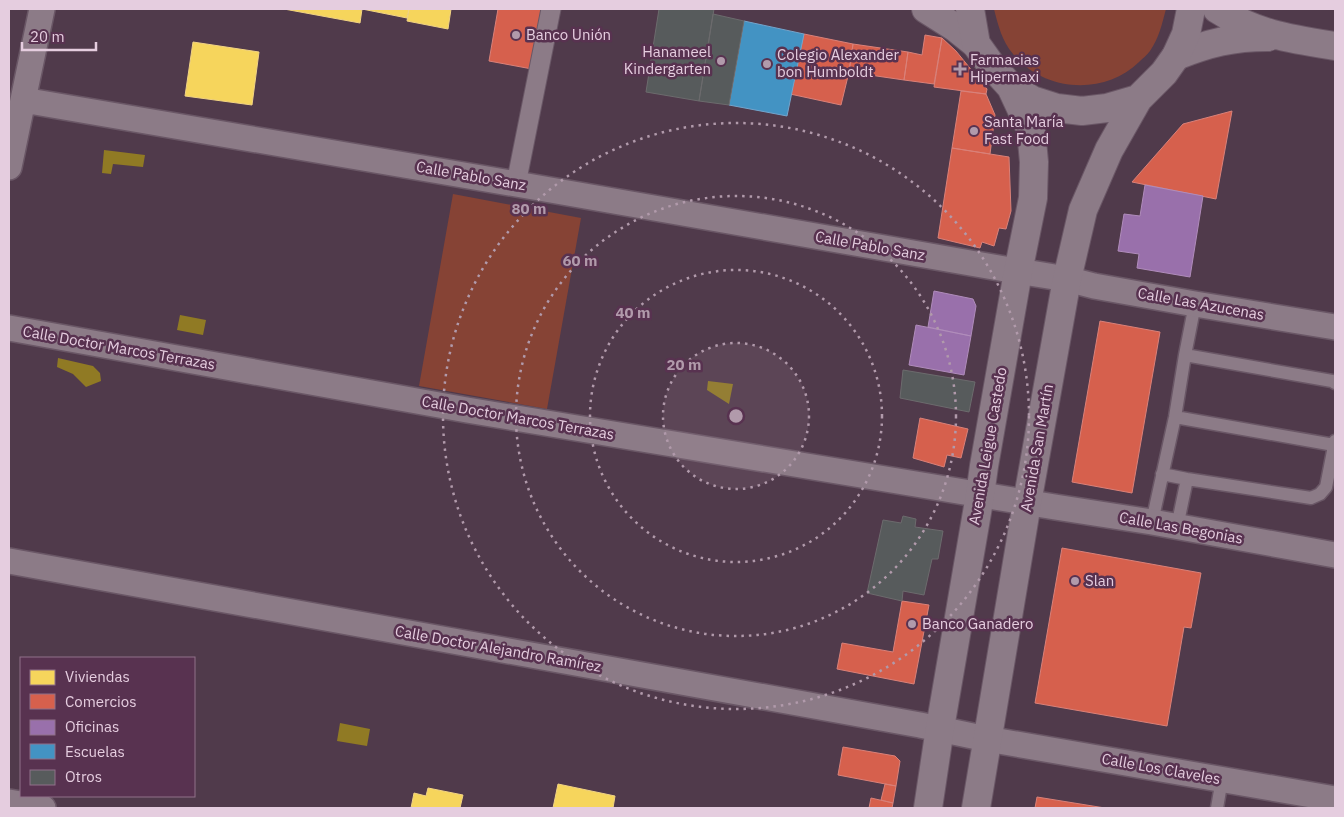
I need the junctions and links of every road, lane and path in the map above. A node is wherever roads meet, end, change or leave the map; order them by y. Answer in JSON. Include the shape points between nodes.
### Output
{"nodes":[{"id":1,"x":42,"y":9,"type":"edge"},
{"id":2,"x":551,"y":9,"type":"edge"},
{"id":3,"x":926,"y":9,"type":"edge"},
{"id":4,"x":970,"y":9,"type":"edge"},
{"id":5,"x":1191,"y":9,"type":"edge"},
{"id":6,"x":1234,"y":13,"type":"edge"},
{"id":7,"x":1282,"y":37,"type":"junction"},
{"id":8,"x":976,"y":44,"type":"junction"},
{"id":9,"x":1335,"y":46,"type":"edge"},
{"id":10,"x":1176,"y":56,"type":"junction"},
{"id":11,"x":1011,"y":86,"type":"junction"},
{"id":12,"x":1138,"y":99,"type":"junction"},
{"id":13,"x":23,"y":100,"type":"junction"},
{"id":14,"x":9,"y":168,"type":"edge"},
{"id":15,"x":516,"y":184,"type":"junction"},
{"id":16,"x":1018,"y":272,"type":"junction"},
{"id":17,"x":1068,"y":279,"type":"junction"},
{"id":18,"x":1194,"y":304,"type":"junction"},
{"id":19,"x":1335,"y":327,"type":"edge"},
{"id":20,"x":9,"y":328,"type":"edge"},
{"id":21,"x":1185,"y":354,"type":"junction"},
{"id":22,"x":1335,"y":383,"type":"edge"},
{"id":23,"x":1175,"y":417,"type":"junction"},
{"id":24,"x":1335,"y":443,"type":"edge"},
{"id":25,"x":1162,"y":474,"type":"junction"},
{"id":26,"x":1187,"y":479,"type":"junction"},
{"id":27,"x":980,"y":494,"type":"junction"},
{"id":28,"x":1027,"y":503,"type":"junction"},
{"id":29,"x":1152,"y":522,"type":"junction"},
{"id":30,"x":1177,"y":527,"type":"junction"},
{"id":31,"x":1335,"y":555,"type":"edge"},
{"id":32,"x":9,"y":561,"type":"edge"},
{"id":33,"x":940,"y":728,"type":"junction"},
{"id":34,"x":988,"y":739,"type":"junction"},
{"id":35,"x":1222,"y":779,"type":"junction"},
{"id":36,"x":1335,"y":799,"type":"edge"},
{"id":37,"x":9,"y":802,"type":"edge"},
{"id":38,"x":43,"y":808,"type":"edge"},
{"id":39,"x":928,"y":808,"type":"edge"},
{"id":40,"x":976,"y":808,"type":"edge"},
{"id":41,"x":1217,"y":808,"type":"edge"}],
"edges":[{"from":1,"to":13,"type":"street"},
{"from":2,"to":15,"type":"street"},
{"from":3,"to":8,"type":"main road"},
{"from":4,"to":8,"type":"main road"},
{"from":5,"to":10,"type":"main road","via":[[1186,34]]},
{"from":6,"to":7,"type":"main road","via":[[1256,30]]},
{"from":7,"to":9,"type":"main road"},
{"from":7,"to":10,"type":"main road","via":[[1228,40]]},
{"from":8,"to":11,"type":"main road"},
{"from":10,"to":12,"type":"main road"},
{"from":11,"to":12,"type":"main road","via":[[1032,100],[1082,111]]},
{"from":11,"to":16,"type":"main road","name":"Avenida Leigue Castedo","via":[[1031,130],[1034,162],[1033,198]]},
{"from":12,"to":17,"type":"main road","name":"Avenida San Martín","via":[[1109,150],[1083,210]]},
{"from":13,"to":14,"type":"street"},
{"from":13,"to":15,"type":"street","name":"Calle Pablo Sanz"},
{"from":15,"to":16,"type":"street","name":"Calle Pablo Sanz"},
{"from":16,"to":17,"type":"street","name":"Calle Pablo Sanz"},
{"from":16,"to":27,"type":"main road","name":"Avenida Leigue Castedo"},
{"from":17,"to":18,"type":"street","name":"Calle Las Azucenas"},
{"from":17,"to":28,"type":"main road","name":"Avenida San Martín"},
{"from":18,"to":19,"type":"street","name":"Calle Las Azucenas"},
{"from":18,"to":21,"type":"lane"},
{"from":20,"to":27,"type":"street","name":"Calle Doctor Marcos Terrazas","via":[[467,410]]},
{"from":21,"to":22,"type":"lane"},
{"from":21,"to":23,"type":"lane"},
{"from":23,"to":24,"type":"lane"},
{"from":23,"to":25,"type":"lane"},
{"from":24,"to":26,"type":"lane","via":[[1326,487],[1311,498]]},
{"from":25,"to":26,"type":"lane"},
{"from":25,"to":29,"type":"lane"},
{"from":26,"to":30,"type":"lane"},
{"from":27,"to":28,"type":"street","name":"Calle Doctor Marcos Terrazas"},
{"from":27,"to":33,"type":"main road","name":"Avenida Leigue Castedo"},
{"from":28,"to":29,"type":"street","name":"Calle Las Begonias"},
{"from":28,"to":34,"type":"main road","name":"Avenida San Martín"},
{"from":29,"to":30,"type":"street","name":"Calle Las Begonias"},
{"from":30,"to":31,"type":"street","name":"Calle Las Begonias"},
{"from":32,"to":33,"type":"street","name":"Calle Doctor Alejandro Ramírez"},
{"from":33,"to":34,"type":"street","name":"Calle Doctor Alejandro Ramírez"},
{"from":33,"to":39,"type":"main road","name":"Avenida Leigue Castedo"},
{"from":34,"to":35,"type":"street","name":"Calle Los Claveles"},
{"from":34,"to":40,"type":"main road","name":"Avenida San Martín"},
{"from":35,"to":36,"type":"street","name":"Calle Los Claveles"},
{"from":35,"to":41,"type":"lane"},
{"from":37,"to":38,"type":"street"}]}
